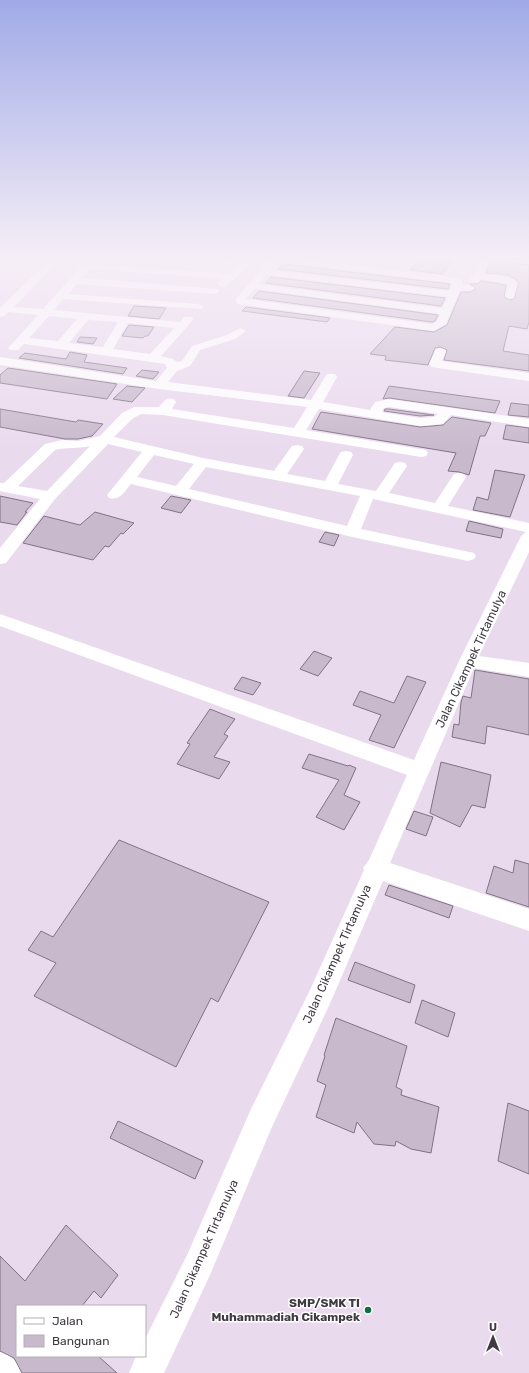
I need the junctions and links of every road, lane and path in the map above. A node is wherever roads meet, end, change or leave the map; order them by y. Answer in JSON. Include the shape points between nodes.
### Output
{"nodes":[{"id":1,"x":36,"y":323,"type":"edge"},
{"id":2,"x":79,"y":323,"type":"edge"},
{"id":3,"x":124,"y":323,"type":"edge"},
{"id":4,"x":160,"y":323,"type":"edge"},
{"id":5,"x":398,"y":323,"type":"edge"},
{"id":6,"x":441,"y":323,"type":"edge"},
{"id":7,"x":182,"y":325,"type":"joint"},
{"id":8,"x":240,"y":331,"type":"dead end"},
{"id":9,"x":21,"y":340,"type":"junction"},
{"id":10,"x":61,"y":345,"type":"junction"},
{"id":11,"x":106,"y":351,"type":"junction"},
{"id":12,"x":440,"y":351,"type":"dead end"},
{"id":13,"x":153,"y":358,"type":"junction"},
{"id":14,"x":1,"y":364,"type":"edge"},
{"id":15,"x":172,"y":368,"type":"junction"},
{"id":16,"x":331,"y":377,"type":"dead end"},
{"id":17,"x":529,"y":377,"type":"edge"},
{"id":18,"x":169,"y":386,"type":"junction"},
{"id":19,"x":314,"y":404,"type":"junction"},
{"id":20,"x":163,"y":411,"type":"junction"},
{"id":21,"x":529,"y":423,"type":"edge"},
{"id":22,"x":298,"y":432,"type":"junction"},
{"id":23,"x":104,"y":439,"type":"junction"},
{"id":24,"x":297,"y":449,"type":"dead end"},
{"id":25,"x":151,"y":450,"type":"junction"},
{"id":26,"x":421,"y":453,"type":"dead end"},
{"id":27,"x":346,"y":456,"type":"dead end"},
{"id":28,"x":203,"y":462,"type":"junction"},
{"id":29,"x":400,"y":466,"type":"dead end"},
{"id":30,"x":277,"y":476,"type":"junction"},
{"id":31,"x":459,"y":476,"type":"dead end"},
{"id":32,"x":128,"y":479,"type":"junction"},
{"id":33,"x":330,"y":486,"type":"junction"},
{"id":34,"x":4,"y":488,"type":"edge"},
{"id":35,"x":179,"y":492,"type":"junction"},
{"id":36,"x":114,"y":494,"type":"dead end"},
{"id":37,"x":374,"y":495,"type":"junction"},
{"id":38,"x":50,"y":496,"type":"junction"},
{"id":39,"x":440,"y":508,"type":"junction"},
{"id":40,"x":529,"y":528,"type":"edge"},
{"id":41,"x":352,"y":532,"type":"junction"},
{"id":42,"x":529,"y":536,"type":"edge"},
{"id":43,"x":468,"y":556,"type":"dead end"},
{"id":44,"x":0,"y":559,"type":"edge"},
{"id":45,"x":0,"y":620,"type":"edge"},
{"id":46,"x":468,"y":661,"type":"junction"},
{"id":47,"x":529,"y":670,"type":"edge"},
{"id":48,"x":420,"y":771,"type":"junction"},
{"id":49,"x":375,"y":868,"type":"junction"},
{"id":50,"x":529,"y":920,"type":"edge"},
{"id":51,"x":0,"y":1369,"type":"edge"},
{"id":52,"x":4,"y":1373,"type":"edge"},
{"id":53,"x":146,"y":1373,"type":"edge"}],
"edges":[{"from":1,"to":9,"type":"street"},
{"from":2,"to":10,"type":"street"},
{"from":3,"to":11,"type":"street"},
{"from":4,"to":7,"type":"street"},
{"from":5,"to":6,"type":"street","via":[[434,328]]},
{"from":7,"to":13,"type":"street"},
{"from":8,"to":15,"type":"street","via":[[231,337],[196,348],[186,363]]},
{"from":9,"to":10,"type":"street"},
{"from":9,"to":14,"type":"street"},
{"from":10,"to":11,"type":"street"},
{"from":11,"to":13,"type":"street"},
{"from":12,"to":17,"type":"street","via":[[435,364]]},
{"from":13,"to":15,"type":"street","via":[[172,363]]},
{"from":14,"to":18,"type":"street","via":[[164,390]]},
{"from":15,"to":18,"type":"street"},
{"from":16,"to":19,"type":"street"},
{"from":18,"to":19,"type":"street"},
{"from":18,"to":20,"type":"street"},
{"from":19,"to":21,"type":"street","via":[[374,414],[380,405],[389,403]]},
{"from":19,"to":22,"type":"street"},
{"from":20,"to":22,"type":"street"},
{"from":20,"to":23,"type":"street","via":[[134,411]]},
{"from":22,"to":26,"type":"street"},
{"from":23,"to":25,"type":"street"},
{"from":23,"to":34,"type":"street","via":[[78,445],[62,444],[50,447]]},
{"from":23,"to":38,"type":"street"},
{"from":24,"to":30,"type":"street"},
{"from":25,"to":28,"type":"street"},
{"from":25,"to":32,"type":"street"},
{"from":27,"to":33,"type":"street"},
{"from":28,"to":30,"type":"street"},
{"from":28,"to":35,"type":"street"},
{"from":29,"to":37,"type":"street"},
{"from":30,"to":33,"type":"street"},
{"from":31,"to":39,"type":"street"},
{"from":32,"to":35,"type":"street"},
{"from":32,"to":36,"type":"street"},
{"from":33,"to":37,"type":"street"},
{"from":34,"to":38,"type":"street"},
{"from":35,"to":41,"type":"street"},
{"from":37,"to":39,"type":"street"},
{"from":37,"to":41,"type":"street"},
{"from":38,"to":44,"type":"street"},
{"from":39,"to":40,"type":"street"},
{"from":41,"to":43,"type":"street"},
{"from":42,"to":46,"type":"street","name":"Jalan Cikampek Tirtamulya"},
{"from":45,"to":48,"type":"street"},
{"from":46,"to":47,"type":"street"},
{"from":46,"to":48,"type":"street","name":"Jalan Cikampek Tirtamulya"},
{"from":48,"to":49,"type":"street","name":"Jalan Cikampek Tirtamulya"},
{"from":49,"to":50,"type":"street"},
{"from":49,"to":53,"type":"street","name":"Jalan Cikampek Tirtamulya","via":[[199,1264]]},
{"from":51,"to":52,"type":"street"}]}
